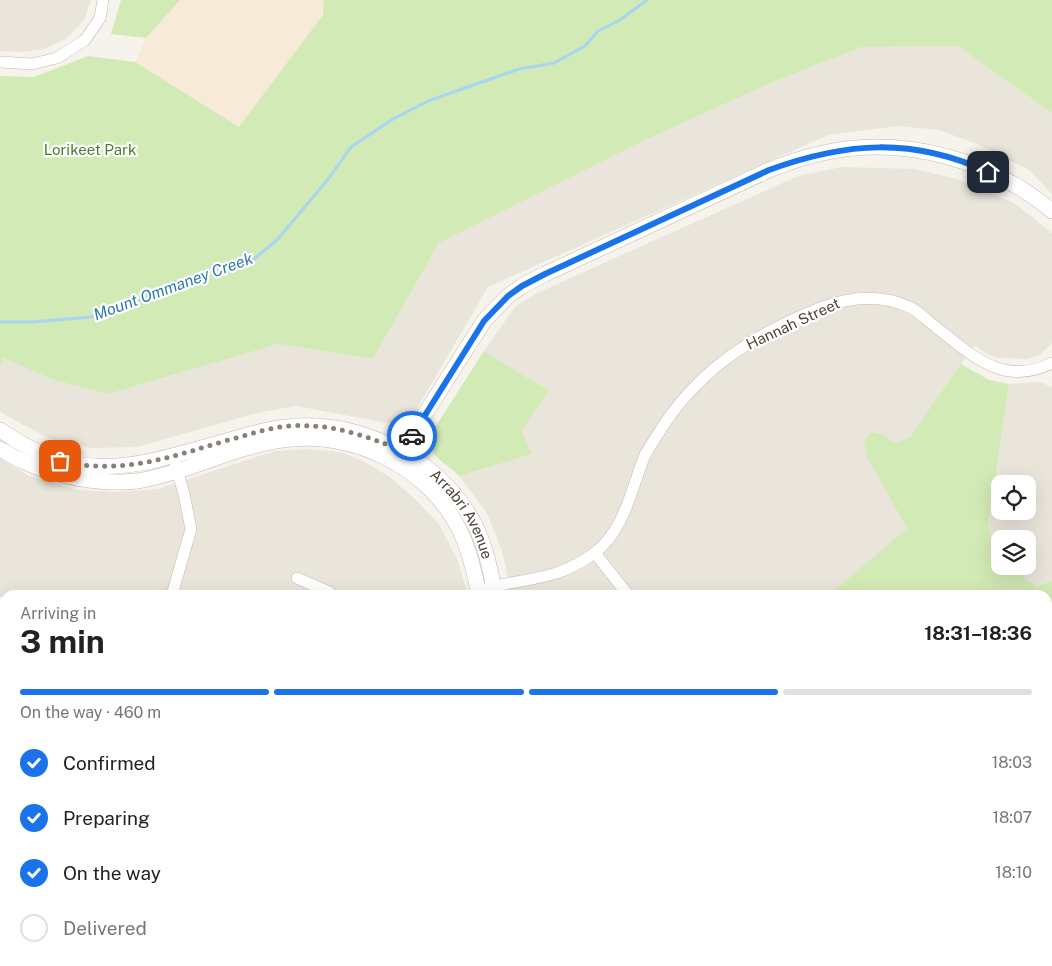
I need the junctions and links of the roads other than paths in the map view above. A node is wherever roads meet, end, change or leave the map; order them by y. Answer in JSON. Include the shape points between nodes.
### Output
{"nodes":[{"id":1,"x":103,"y":0,"type":"edge"},
{"id":2,"x":0,"y":62,"type":"edge"},
{"id":3,"x":1052,"y":211,"type":"edge"},
{"id":4,"x":1051,"y":367,"type":"edge"},
{"id":5,"x":0,"y":430,"type":"edge"},
{"id":6,"x":0,"y":449,"type":"edge"},
{"id":7,"x":399,"y":456,"type":"junction"},
{"id":8,"x":175,"y":464,"type":"junction"},
{"id":9,"x":595,"y":553,"type":"junction"},
{"id":10,"x":297,"y":578,"type":"dead end"},
{"id":11,"x":173,"y":590,"type":"edge"},
{"id":12,"x":324,"y":590,"type":"edge"},
{"id":13,"x":477,"y":590,"type":"edge"},
{"id":14,"x":494,"y":590,"type":"edge"},
{"id":15,"x":498,"y":590,"type":"edge"},
{"id":16,"x":624,"y":590,"type":"edge"}],
"edges":[{"from":1,"to":2,"type":"street","via":[[100,18],[85,40],[57,58],[32,64]]},
{"from":3,"to":7,"type":"street","via":[[1004,179],[952,157],[903,148],[851,148],[798,159],[545,274],[508,296],[484,321]]},
{"from":4,"to":9,"type":"street","name":"Hannah Street","via":[[1012,372],[989,366],[913,309],[895,302],[854,298],[818,309],[740,348],[703,377],[679,402],[649,447],[618,526]]},
{"from":5,"to":8,"type":"street","name":"Arrabri Avenue","via":[[36,452],[84,466]]},
{"from":6,"to":8,"type":"street","name":"Arrabri Avenue","via":[[28,464],[87,480],[136,481]]},
{"from":7,"to":8,"type":"street","name":"Arrabri Avenue","via":[[353,432],[309,426],[272,429]]},
{"from":7,"to":13,"type":"street","name":"Arrabri Avenue","via":[[443,504],[461,533]]},
{"from":7,"to":14,"type":"street","name":"Arrabri Avenue","via":[[430,469],[468,512],[483,546]]},
{"from":8,"to":11,"type":"street","via":[[191,529]]},
{"from":9,"to":15,"type":"street","name":"Hannah Street","via":[[558,574]]},
{"from":9,"to":16,"type":"street"},
{"from":10,"to":12,"type":"street"}]}
